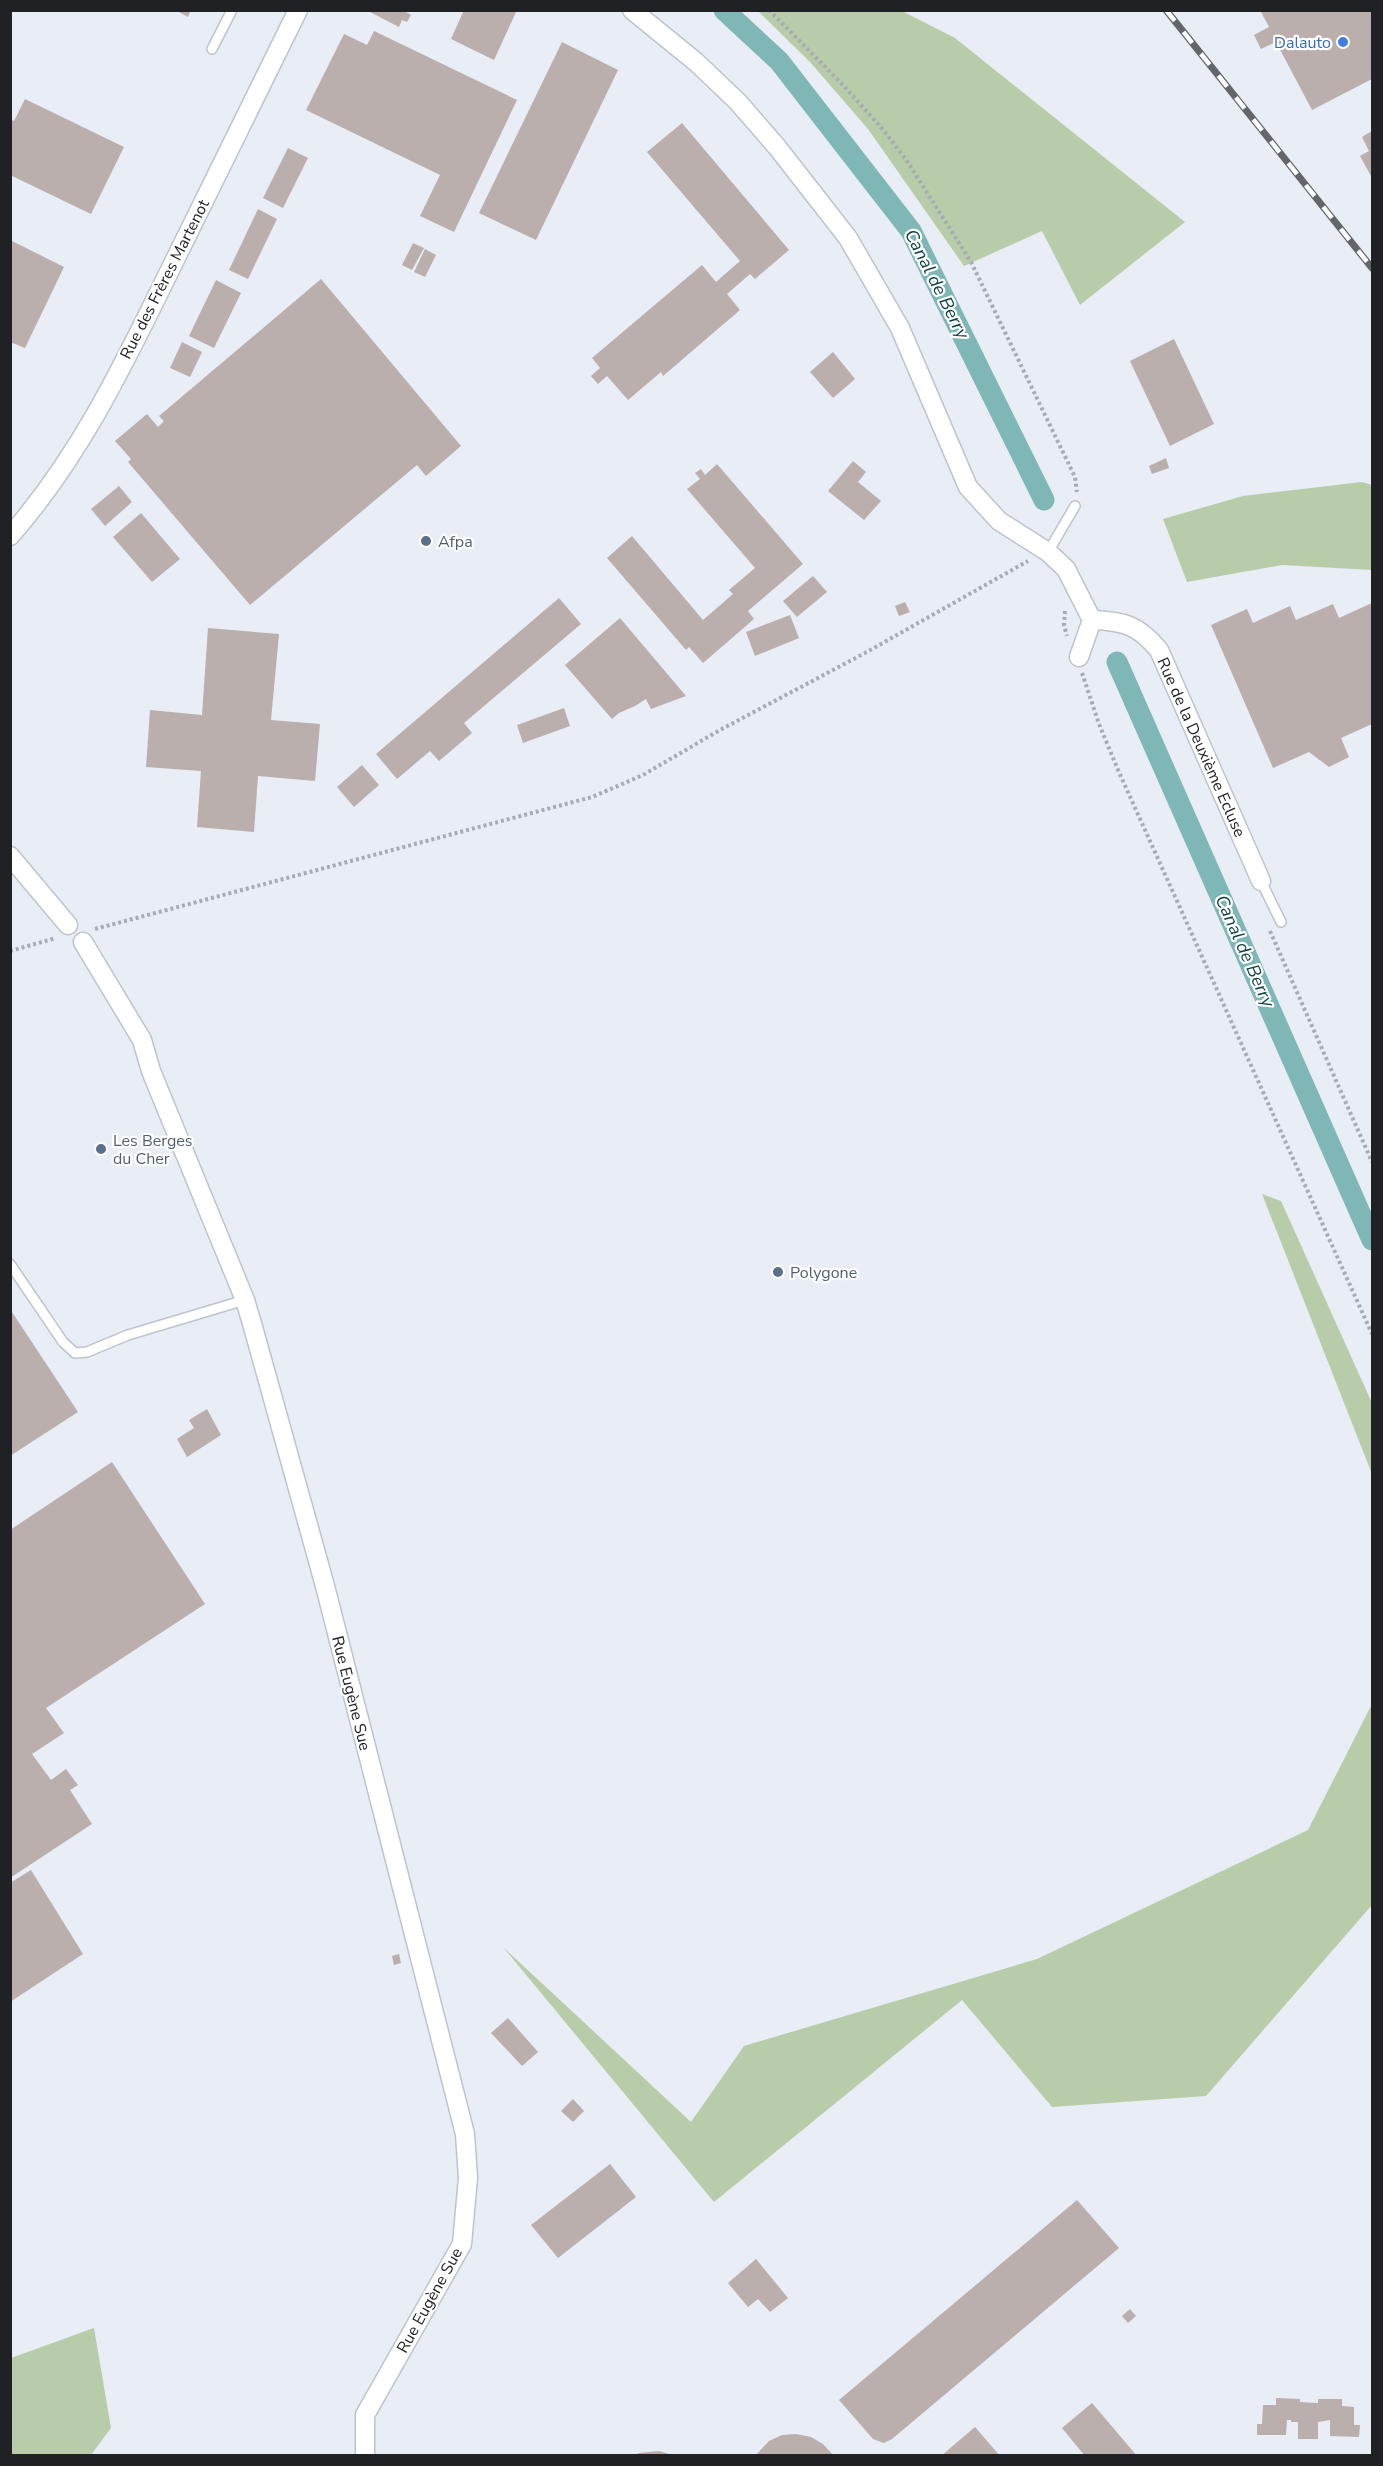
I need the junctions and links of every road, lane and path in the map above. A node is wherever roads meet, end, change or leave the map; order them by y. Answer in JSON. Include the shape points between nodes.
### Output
{"nodes":[{"id":1,"x":232,"y":10,"type":"edge"},
{"id":2,"x":298,"y":10,"type":"edge"},
{"id":3,"x":632,"y":10,"type":"edge"},
{"id":4,"x":769,"y":10,"type":"edge"},
{"id":5,"x":212,"y":49,"type":"dead end"},
{"id":6,"x":1075,"y":506,"type":"joint"},
{"id":7,"x":10,"y":536,"type":"edge"},
{"id":8,"x":1043,"y":560,"type":"junction"},
{"id":9,"x":1066,"y":607,"type":"dead end"},
{"id":10,"x":1092,"y":620,"type":"junction"},
{"id":11,"x":1079,"y":657,"type":"junction"},
{"id":12,"x":10,"y":856,"type":"edge"},
{"id":13,"x":1261,"y":881,"type":"joint"},
{"id":14,"x":1281,"y":922,"type":"dead end"},
{"id":15,"x":1269,"y":929,"type":"dead end"},
{"id":16,"x":65,"y":931,"type":"joint"},
{"id":17,"x":87,"y":936,"type":"joint"},
{"id":18,"x":10,"y":951,"type":"edge"},
{"id":19,"x":1372,"y":1162,"type":"edge"},
{"id":20,"x":10,"y":1264,"type":"edge"},
{"id":21,"x":245,"y":1300,"type":"junction"},
{"id":22,"x":1372,"y":1334,"type":"edge"},
{"id":23,"x":366,"y":2456,"type":"edge"}],
"edges":[{"from":1,"to":5,"type":"lane"},
{"from":2,"to":7,"type":"street","name":"Rue des Frères Martenot","via":[[84,437]]},
{"from":3,"to":8,"type":"street","via":[[738,102],[827,211],[860,258],[900,328],[968,487]]},
{"from":4,"to":6,"type":"path","via":[[885,132],[971,261],[1075,477]]},
{"from":6,"to":8,"type":"lane"},
{"from":8,"to":10,"type":"street","via":[[1066,569]]},
{"from":8,"to":17,"type":"path","via":[[1029,560],[643,775],[592,797]]},
{"from":9,"to":11,"type":"path","via":[[1065,634]]},
{"from":10,"to":11,"type":"street"},
{"from":10,"to":13,"type":"street","name":"Rue de la Deuxième Ecluse","via":[[1134,626],[1159,650]]},
{"from":11,"to":22,"type":"path","via":[[1099,724]]},
{"from":12,"to":16,"type":"street"},
{"from":13,"to":14,"type":"lane"},
{"from":15,"to":19,"type":"path"},
{"from":16,"to":18,"type":"path"},
{"from":17,"to":21,"type":"street","name":"Rue Eugène Sue","via":[[142,1040],[151,1071]]},
{"from":20,"to":21,"type":"lane","via":[[63,1342],[75,1353]]},
{"from":21,"to":23,"type":"street","name":"Rue Eugène Sue","via":[[325,1586],[465,2134],[468,2178],[462,2244],[365,2415]]}]}
